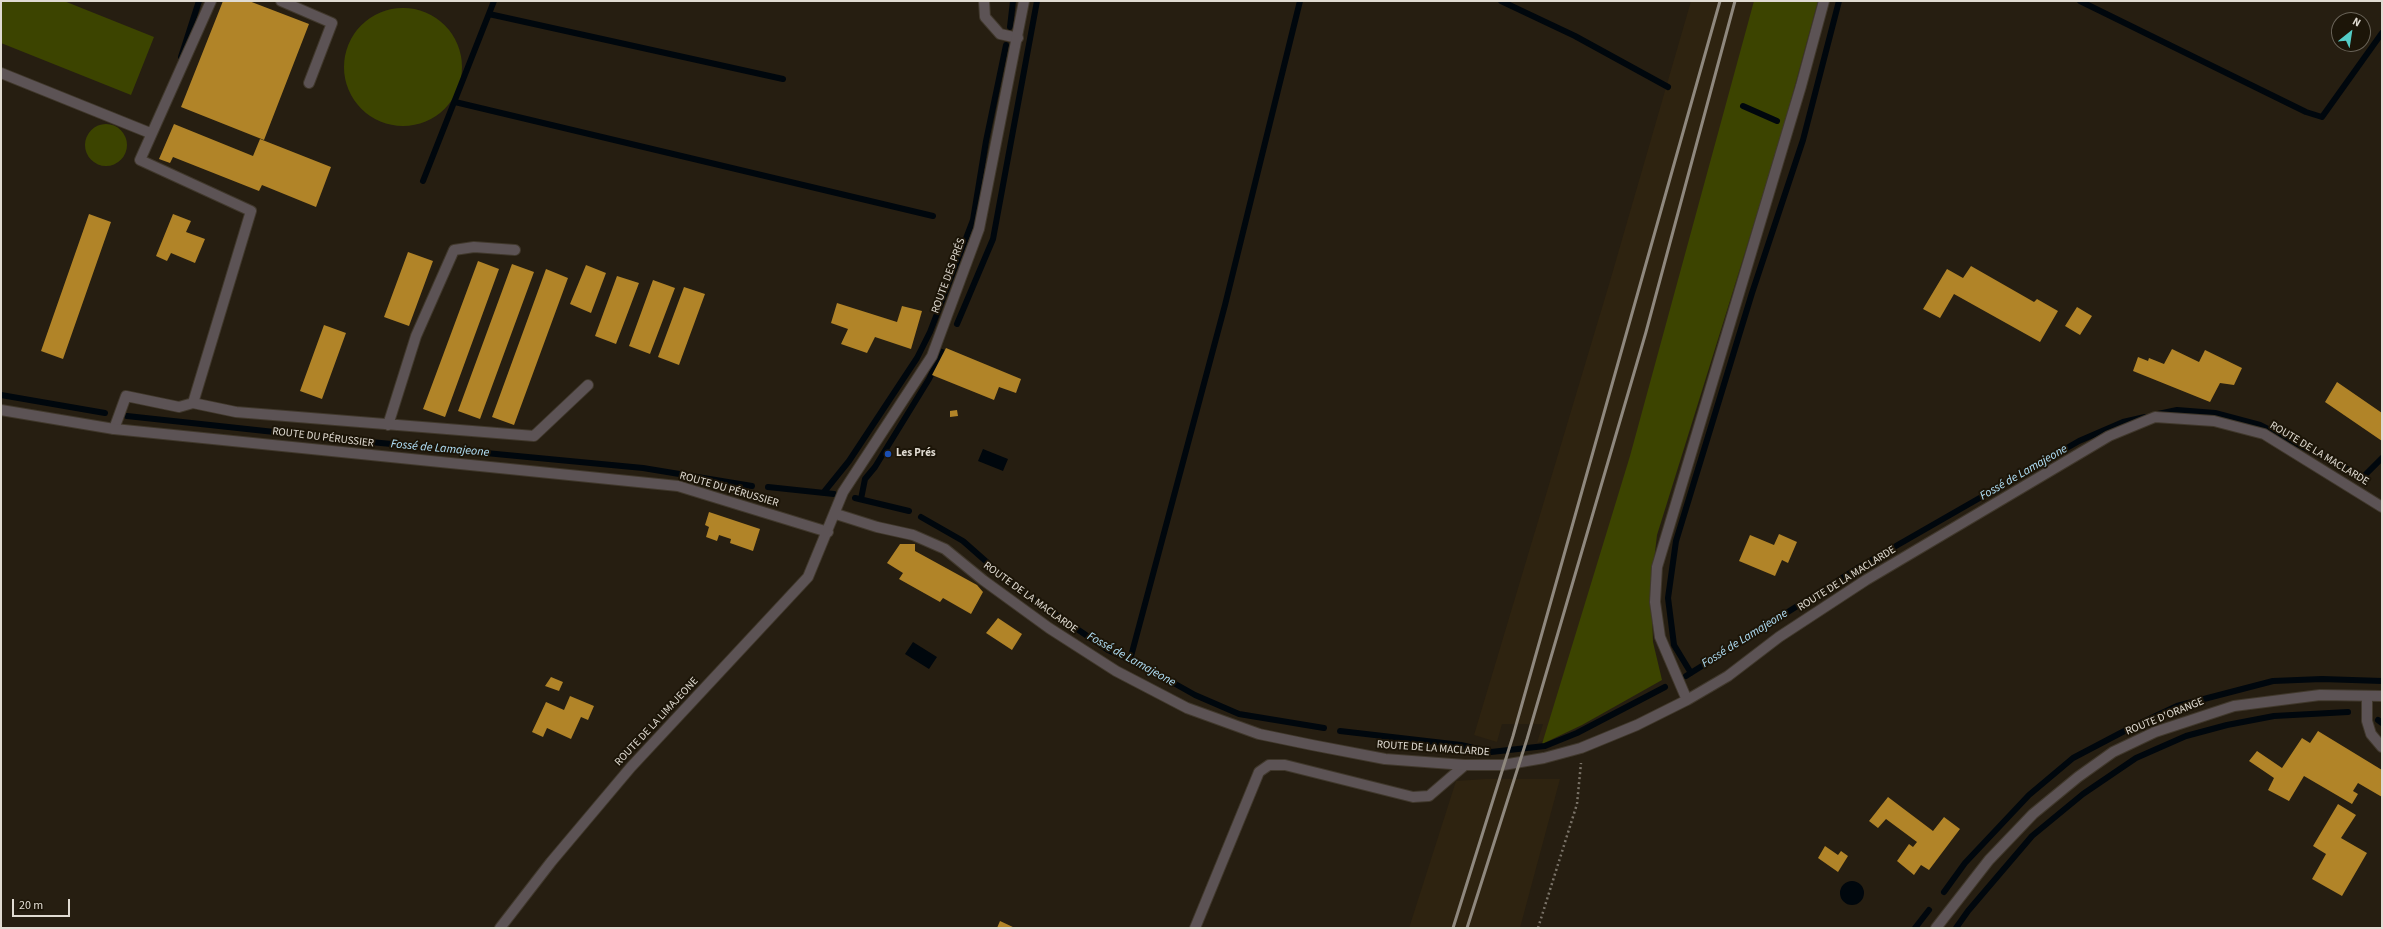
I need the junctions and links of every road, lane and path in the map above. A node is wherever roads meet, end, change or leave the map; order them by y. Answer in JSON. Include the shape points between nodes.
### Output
{"nodes":[{"id":1,"x":211,"y":1,"type":"edge"},
{"id":2,"x":281,"y":1,"type":"edge"},
{"id":3,"x":984,"y":1,"type":"edge"},
{"id":4,"x":1024,"y":1,"type":"edge"},
{"id":5,"x":1824,"y":1,"type":"edge"},
{"id":6,"x":1018,"y":38,"type":"junction"},
{"id":7,"x":1,"y":74,"type":"edge"},
{"id":8,"x":309,"y":83,"type":"dead end"},
{"id":9,"x":150,"y":133,"type":"junction"},
{"id":10,"x":515,"y":250,"type":"dead end"},
{"id":11,"x":588,"y":385,"type":"dead end"},
{"id":12,"x":193,"y":403,"type":"junction"},
{"id":13,"x":1,"y":410,"type":"edge"},
{"id":14,"x":388,"y":425,"type":"junction"},
{"id":15,"x":114,"y":429,"type":"junction"},
{"id":16,"x":2382,"y":508,"type":"edge"},
{"id":17,"x":836,"y":514,"type":"junction"},
{"id":18,"x":828,"y":532,"type":"junction"},
{"id":19,"x":2367,"y":696,"type":"junction"},
{"id":20,"x":2382,"y":696,"type":"edge"},
{"id":21,"x":1687,"y":700,"type":"junction"},
{"id":22,"x":2382,"y":747,"type":"edge"},
{"id":23,"x":1581,"y":748,"type":"junction"},
{"id":24,"x":1465,"y":765,"type":"junction"},
{"id":25,"x":500,"y":928,"type":"edge"},
{"id":26,"x":1195,"y":928,"type":"edge"},
{"id":27,"x":1538,"y":928,"type":"edge"},
{"id":28,"x":1936,"y":928,"type":"edge"}],
"edges":[{"from":1,"to":9,"type":"street"},
{"from":2,"to":8,"type":"street","via":[[332,23]]},
{"from":3,"to":6,"type":"street","via":[[985,17],[1000,34]]},
{"from":4,"to":6,"type":"street","name":"ROUTE DES PRÉS"},
{"from":5,"to":21,"type":"street","via":[[1657,567],[1655,602],[1660,637]]},
{"from":6,"to":17,"type":"street","name":"ROUTE DES PRÉS","via":[[979,229],[932,356],[844,492]]},
{"from":7,"to":9,"type":"street"},
{"from":9,"to":12,"type":"street","via":[[140,160],[251,211]]},
{"from":10,"to":14,"type":"street","via":[[474,247],[454,250],[416,336]]},
{"from":11,"to":14,"type":"street","via":[[534,436]]},
{"from":12,"to":14,"type":"street","via":[[236,412]]},
{"from":12,"to":15,"type":"street","via":[[179,407],[126,396]]},
{"from":13,"to":15,"type":"street","name":"ROUTE DU PÉRUSSIER"},
{"from":15,"to":18,"type":"street","name":"ROUTE DU PÉRUSSIER","via":[[678,486]]},
{"from":16,"to":21,"type":"street","name":"ROUTE DE LA MACLARDE","via":[[2264,434],[2214,421],[2155,417],[2109,436],[1866,580],[1779,637],[1728,676]]},
{"from":17,"to":18,"type":"street","name":"ROUTE DES PRÉS"},
{"from":17,"to":24,"type":"street","name":"ROUTE DE LA MACLARDE","via":[[877,528],[913,535],[945,549],[1050,628],[1116,671],[1187,708],[1259,734],[1312,745],[1385,759]]},
{"from":18,"to":25,"type":"street","name":"ROUTE DE LA LIMAJEONE","via":[[808,577],[631,767],[551,862]]},
{"from":19,"to":20,"type":"street","name":"ROUTE D'ORANGE"},
{"from":19,"to":22,"type":"street","via":[[2367,721],[2371,734]]},
{"from":19,"to":28,"type":"street","name":"ROUTE D'ORANGE","via":[[2320,695],[2234,706],[2155,732],[2113,752],[2033,814],[1989,860]]},
{"from":21,"to":23,"type":"street","name":"ROUTE DE LA MACLARDE","via":[[1637,725]]},
{"from":23,"to":24,"type":"street","name":"ROUTE DE LA MACLARDE","via":[[1517,763]]},
{"from":23,"to":27,"type":"path","via":[[1581,780],[1577,804]]},
{"from":24,"to":26,"type":"street","via":[[1429,796],[1413,797],[1285,765],[1269,765],[1259,772],[1256,778]]}]}
